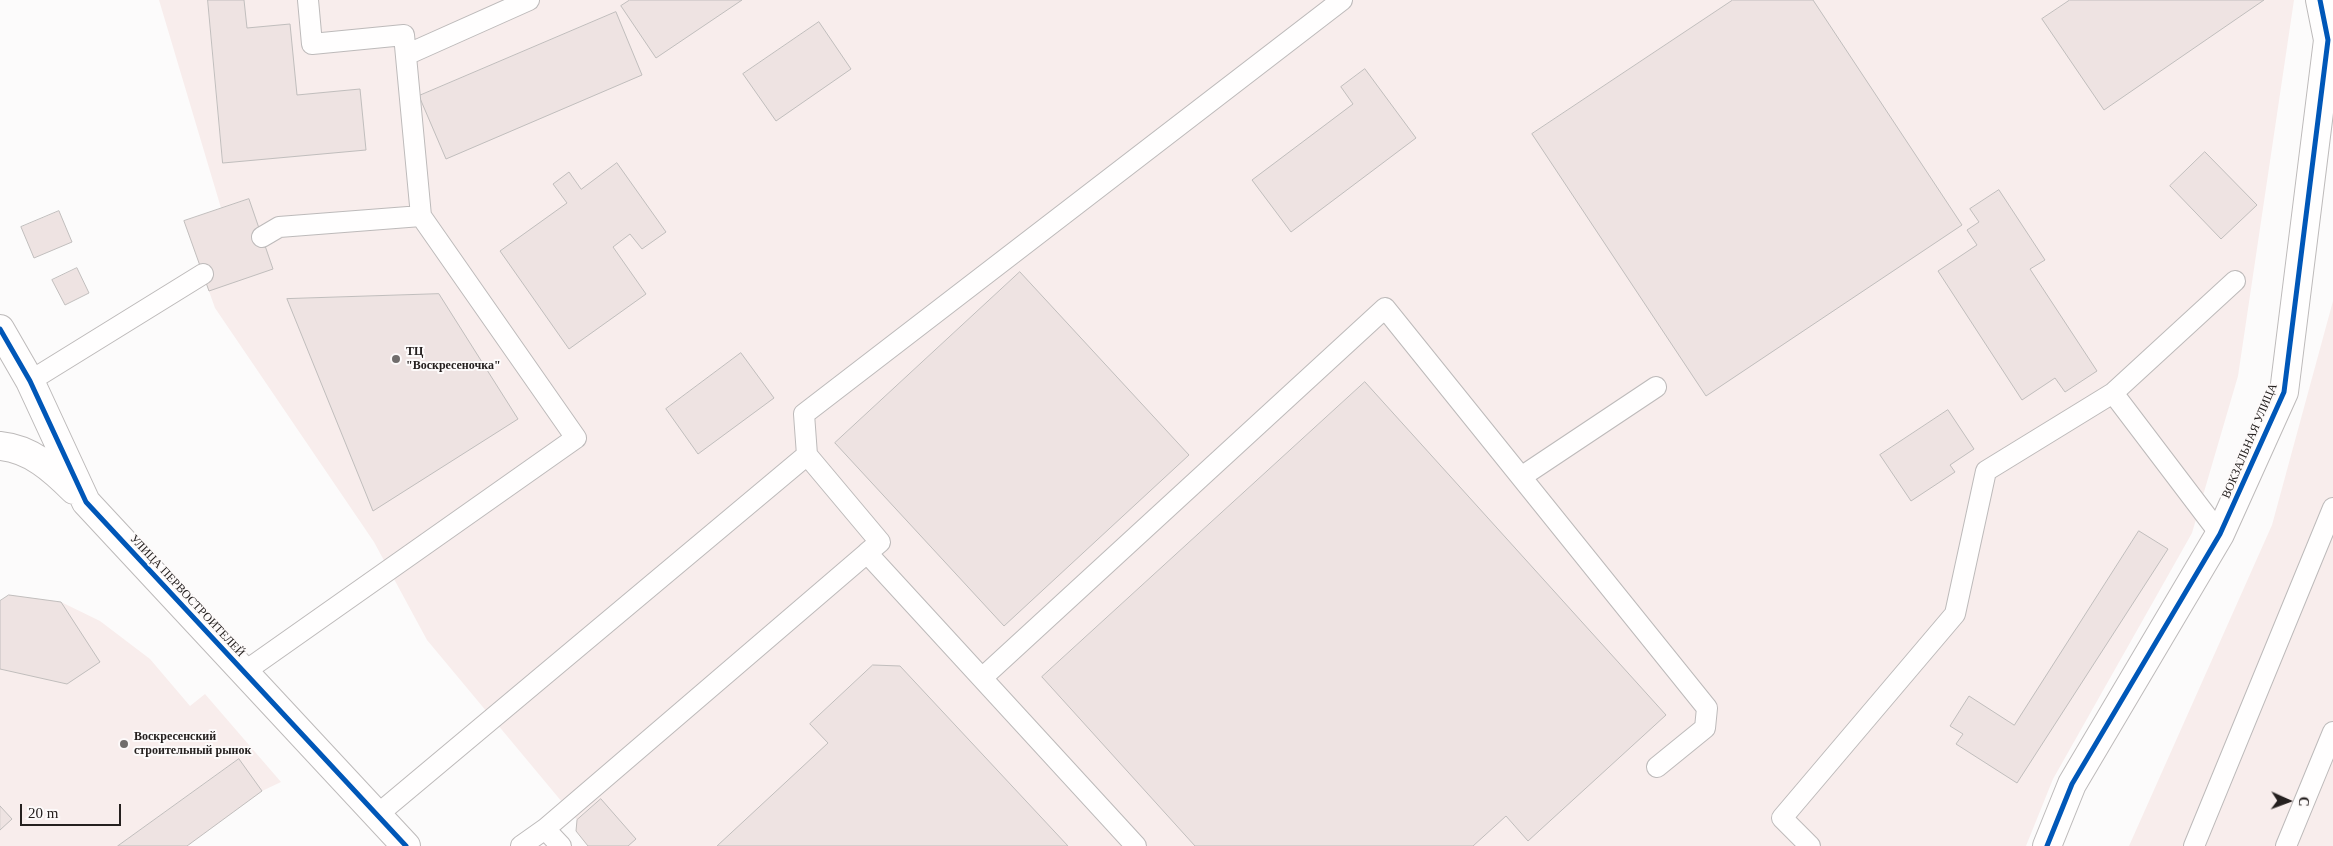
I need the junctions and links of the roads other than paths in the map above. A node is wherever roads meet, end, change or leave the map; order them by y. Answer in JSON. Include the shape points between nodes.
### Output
{"nodes":[{"id":1,"x":308,"y":0,"type":"edge"},
{"id":2,"x":529,"y":0,"type":"edge"},
{"id":3,"x":1342,"y":0,"type":"edge"},
{"id":4,"x":2320,"y":0,"type":"edge"},
{"id":5,"x":406,"y":55,"type":"junction"},
{"id":6,"x":421,"y":216,"type":"junction"},
{"id":7,"x":262,"y":237,"type":"dead end"},
{"id":8,"x":202,"y":274,"type":"dead end"},
{"id":9,"x":2235,"y":281,"type":"dead end"},
{"id":10,"x":0,"y":329,"type":"edge"},
{"id":11,"x":30,"y":381,"type":"junction"},
{"id":12,"x":1656,"y":387,"type":"dead end"},
{"id":13,"x":2113,"y":393,"type":"junction"},
{"id":14,"x":0,"y":446,"type":"edge"},
{"id":15,"x":807,"y":455,"type":"junction"},
{"id":16,"x":1521,"y":477,"type":"junction"},
{"id":17,"x":86,"y":502,"type":"junction"},
{"id":18,"x":2333,"y":508,"type":"edge"},
{"id":19,"x":2220,"y":534,"type":"junction"},
{"id":20,"x":867,"y":553,"type":"junction"},
{"id":21,"x":244,"y":672,"type":"junction"},
{"id":22,"x":982,"y":678,"type":"junction"},
{"id":23,"x":2333,"y":732,"type":"edge"},
{"id":24,"x":1657,"y":767,"type":"dead end"},
{"id":25,"x":377,"y":815,"type":"junction"},
{"id":26,"x":545,"y":829,"type":"junction"},
{"id":27,"x":406,"y":846,"type":"edge"},
{"id":28,"x":521,"y":846,"type":"edge"},
{"id":29,"x":561,"y":846,"type":"edge"},
{"id":30,"x":1136,"y":846,"type":"edge"},
{"id":31,"x":1810,"y":846,"type":"edge"},
{"id":32,"x":2048,"y":846,"type":"edge"},
{"id":33,"x":2194,"y":846,"type":"edge"},
{"id":34,"x":2286,"y":846,"type":"edge"}],
"edges":[{"from":1,"to":5,"type":"lane","via":[[312,44],[404,35]]},
{"from":2,"to":5,"type":"lane"},
{"from":3,"to":15,"type":"lane","via":[[804,414]]},
{"from":4,"to":19,"type":"street","name":"ВОКЗАЛЬНАЯ УЛИЦА","via":[[2328,40],[2284,392]]},
{"from":5,"to":6,"type":"lane"},
{"from":6,"to":7,"type":"lane","via":[[279,227]]},
{"from":6,"to":21,"type":"lane","via":[[576,438]]},
{"from":8,"to":11,"type":"lane"},
{"from":9,"to":13,"type":"lane"},
{"from":10,"to":11,"type":"street","name":"УЛИЦА ПЕРВОСТРОИТЕЛЕЙ"},
{"from":11,"to":17,"type":"street","name":"УЛИЦА ПЕРВОСТРОИТЕЛЕЙ"},
{"from":12,"to":16,"type":"lane"},
{"from":13,"to":19,"type":"lane"},
{"from":13,"to":31,"type":"lane","via":[[1986,471],[1955,614],[1782,818]]},
{"from":14,"to":17,"type":"street","via":[[15,448],[49,465]]},
{"from":15,"to":20,"type":"lane","via":[[880,542]]},
{"from":15,"to":25,"type":"lane"},
{"from":16,"to":22,"type":"lane","via":[[1385,308]]},
{"from":16,"to":24,"type":"lane","via":[[1707,708],[1705,728]]},
{"from":17,"to":21,"type":"street","name":"УЛИЦА ПЕРВОСТРОИТЕЛЕЙ"},
{"from":18,"to":33,"type":"lane"},
{"from":19,"to":32,"type":"street","name":"ВОКЗАЛЬНАЯ УЛИЦА","via":[[2072,784]]},
{"from":20,"to":22,"type":"lane"},
{"from":20,"to":26,"type":"lane"},
{"from":21,"to":25,"type":"street","name":"УЛИЦА ПЕРВОСТРОИТЕЛЕЙ"},
{"from":22,"to":30,"type":"lane"},
{"from":23,"to":34,"type":"lane"},
{"from":25,"to":27,"type":"street","name":"УЛИЦА ПЕРВОСТРОИТЕЛЕЙ"},
{"from":26,"to":28,"type":"lane"},
{"from":26,"to":29,"type":"lane"}]}
